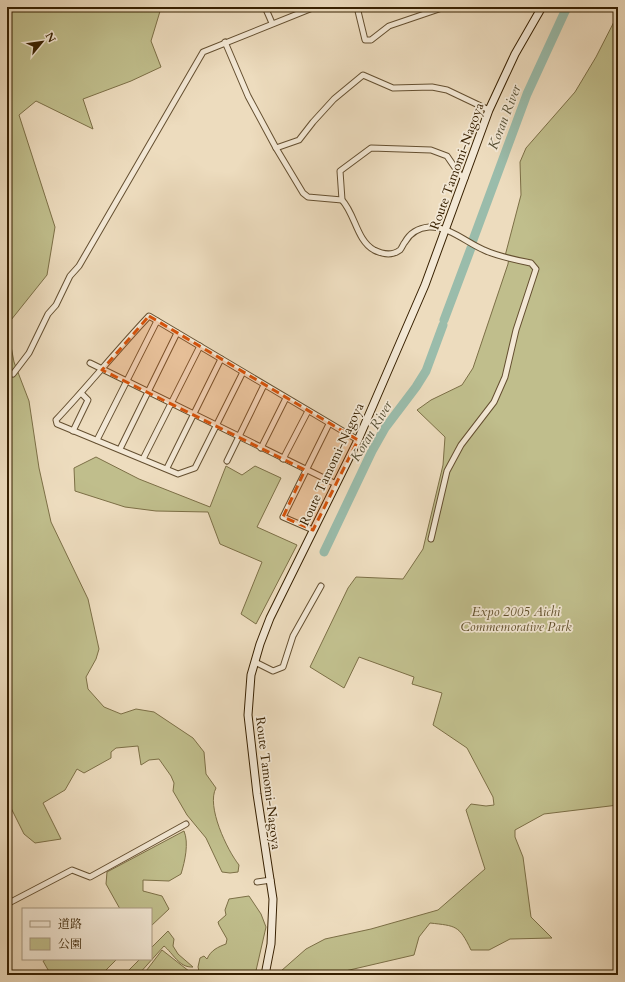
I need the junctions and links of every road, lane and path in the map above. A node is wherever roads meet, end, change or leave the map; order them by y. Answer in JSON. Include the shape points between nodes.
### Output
{"nodes":[{"id":1,"x":265,"y":7,"type":"edge"},
{"id":2,"x":315,"y":7,"type":"edge"},
{"id":3,"x":357,"y":7,"type":"edge"},
{"id":4,"x":445,"y":7,"type":"edge"},
{"id":5,"x":541,"y":7,"type":"edge"},
{"id":6,"x":272,"y":23,"type":"junction"},
{"id":7,"x":225,"y":42,"type":"junction"},
{"id":8,"x":489,"y":110,"type":"junction"},
{"id":9,"x":276,"y":148,"type":"junction"},
{"id":10,"x":465,"y":178,"type":"junction"},
{"id":11,"x":342,"y":200,"type":"junction"},
{"id":12,"x":446,"y":230,"type":"junction"},
{"id":13,"x":157,"y":321,"type":"junction"},
{"id":14,"x":177,"y":333,"type":"junction"},
{"id":15,"x":200,"y":346,"type":"junction"},
{"id":16,"x":221,"y":359,"type":"junction"},
{"id":17,"x":90,"y":363,"type":"dead end"},
{"id":18,"x":102,"y":370,"type":"junction"},
{"id":19,"x":243,"y":372,"type":"junction"},
{"id":20,"x":13,"y":374,"type":"dead end"},
{"id":21,"x":126,"y":382,"type":"junction"},
{"id":22,"x":264,"y":385,"type":"junction"},
{"id":23,"x":148,"y":392,"type":"junction"},
{"id":24,"x":81,"y":393,"type":"junction"},
{"id":25,"x":286,"y":398,"type":"junction"},
{"id":26,"x":171,"y":404,"type":"junction"},
{"id":27,"x":308,"y":411,"type":"junction"},
{"id":28,"x":193,"y":414,"type":"junction"},
{"id":29,"x":329,"y":424,"type":"junction"},
{"id":30,"x":216,"y":425,"type":"junction"},
{"id":31,"x":73,"y":431,"type":"junction"},
{"id":32,"x":238,"y":437,"type":"junction"},
{"id":33,"x":97,"y":440,"type":"junction"},
{"id":34,"x":358,"y":440,"type":"junction"},
{"id":35,"x":260,"y":448,"type":"junction"},
{"id":36,"x":120,"y":449,"type":"junction"},
{"id":37,"x":144,"y":459,"type":"junction"},
{"id":38,"x":283,"y":459,"type":"junction"},
{"id":39,"x":227,"y":461,"type":"dead end"},
{"id":40,"x":167,"y":468,"type":"junction"},
{"id":41,"x":305,"y":470,"type":"junction"},
{"id":42,"x":336,"y":484,"type":"junction"},
{"id":43,"x":313,"y":530,"type":"junction"},
{"id":44,"x":431,"y":539,"type":"dead end"},
{"id":45,"x":321,"y":586,"type":"dead end"},
{"id":46,"x":255,"y":662,"type":"junction"},
{"id":47,"x":186,"y":824,"type":"dead end"},
{"id":48,"x":271,"y":880,"type":"junction"},
{"id":49,"x":256,"y":882,"type":"dead end"},
{"id":50,"x":7,"y":904,"type":"edge"},
{"id":51,"x":265,"y":975,"type":"edge"}],
"edges":[{"from":1,"to":6,"type":"street"},
{"from":2,"to":6,"type":"street"},
{"from":3,"to":4,"type":"street","via":[[365,40],[371,40],[389,26]]},
{"from":5,"to":8,"type":"main road","name":"Route Tamomi-Nagoya","via":[[514,54]]},
{"from":6,"to":7,"type":"street"},
{"from":7,"to":9,"type":"street","via":[[248,96]]},
{"from":7,"to":20,"type":"street","via":[[203,52],[70,276],[56,305],[48,314],[29,353]]},
{"from":8,"to":9,"type":"street","via":[[447,90],[393,88],[363,75],[329,105],[299,140]]},
{"from":8,"to":10,"type":"main road","name":"Route Tamomi-Nagoya"},
{"from":9,"to":11,"type":"street","via":[[308,197]]},
{"from":10,"to":11,"type":"street","via":[[447,156],[431,150],[371,148],[340,171]]},
{"from":10,"to":12,"type":"main road","name":"Route Tamomi-Nagoya"},
{"from":11,"to":12,"type":"street","via":[[349,207],[367,246],[386,254],[400,250],[417,229],[430,227]]},
{"from":12,"to":34,"type":"main road","name":"Route Tamomi-Nagoya"},
{"from":12,"to":44,"type":"street","via":[[484,250],[531,263],[536,269],[516,330],[505,377],[494,402],[461,445],[447,471]]},
{"from":13,"to":14,"type":"street"},
{"from":13,"to":18,"type":"street","via":[[149,316],[110,357]]},
{"from":13,"to":21,"type":"street"},
{"from":14,"to":15,"type":"street"},
{"from":14,"to":23,"type":"street"},
{"from":15,"to":16,"type":"street"},
{"from":15,"to":26,"type":"street"},
{"from":16,"to":19,"type":"street"},
{"from":16,"to":28,"type":"street"},
{"from":17,"to":18,"type":"street"},
{"from":18,"to":21,"type":"street"},
{"from":18,"to":24,"type":"street"},
{"from":19,"to":22,"type":"street"},
{"from":19,"to":30,"type":"street"},
{"from":21,"to":23,"type":"street"},
{"from":21,"to":33,"type":"street"},
{"from":22,"to":25,"type":"street"},
{"from":22,"to":32,"type":"street"},
{"from":23,"to":26,"type":"street"},
{"from":23,"to":36,"type":"street"},
{"from":24,"to":31,"type":"street","via":[[88,400]]},
{"from":24,"to":31,"type":"street","via":[[56,420],[57,424]]},
{"from":25,"to":27,"type":"street"},
{"from":25,"to":35,"type":"street"},
{"from":26,"to":28,"type":"street"},
{"from":26,"to":37,"type":"street"},
{"from":27,"to":29,"type":"street"},
{"from":27,"to":38,"type":"street"},
{"from":28,"to":30,"type":"street"},
{"from":28,"to":40,"type":"street"},
{"from":29,"to":34,"type":"street"},
{"from":29,"to":41,"type":"street"},
{"from":30,"to":32,"type":"street"},
{"from":30,"to":40,"type":"street","via":[[195,468],[178,474]]},
{"from":31,"to":33,"type":"street"},
{"from":32,"to":35,"type":"street"},
{"from":32,"to":39,"type":"street"},
{"from":33,"to":36,"type":"street"},
{"from":34,"to":42,"type":"main road","name":"Route Tamomi-Nagoya"},
{"from":35,"to":38,"type":"street"},
{"from":36,"to":37,"type":"street"},
{"from":37,"to":40,"type":"street"},
{"from":38,"to":41,"type":"street"},
{"from":41,"to":42,"type":"street"},
{"from":41,"to":43,"type":"street","via":[[283,517]]},
{"from":42,"to":43,"type":"main road","name":"Route Tamomi-Nagoya"},
{"from":43,"to":46,"type":"main road","name":"Route Tamomi-Nagoya","via":[[270,618]]},
{"from":45,"to":46,"type":"street","via":[[293,636],[283,667],[273,671]]},
{"from":46,"to":48,"type":"main road","name":"Route Tamomi-Nagoya","via":[[249,696],[249,728]]},
{"from":47,"to":50,"type":"street","via":[[90,876],[72,870]]},
{"from":48,"to":49,"type":"street"},
{"from":48,"to":51,"type":"main road","name":"Route Tamomi-Nagoya","via":[[274,920]]}]}
